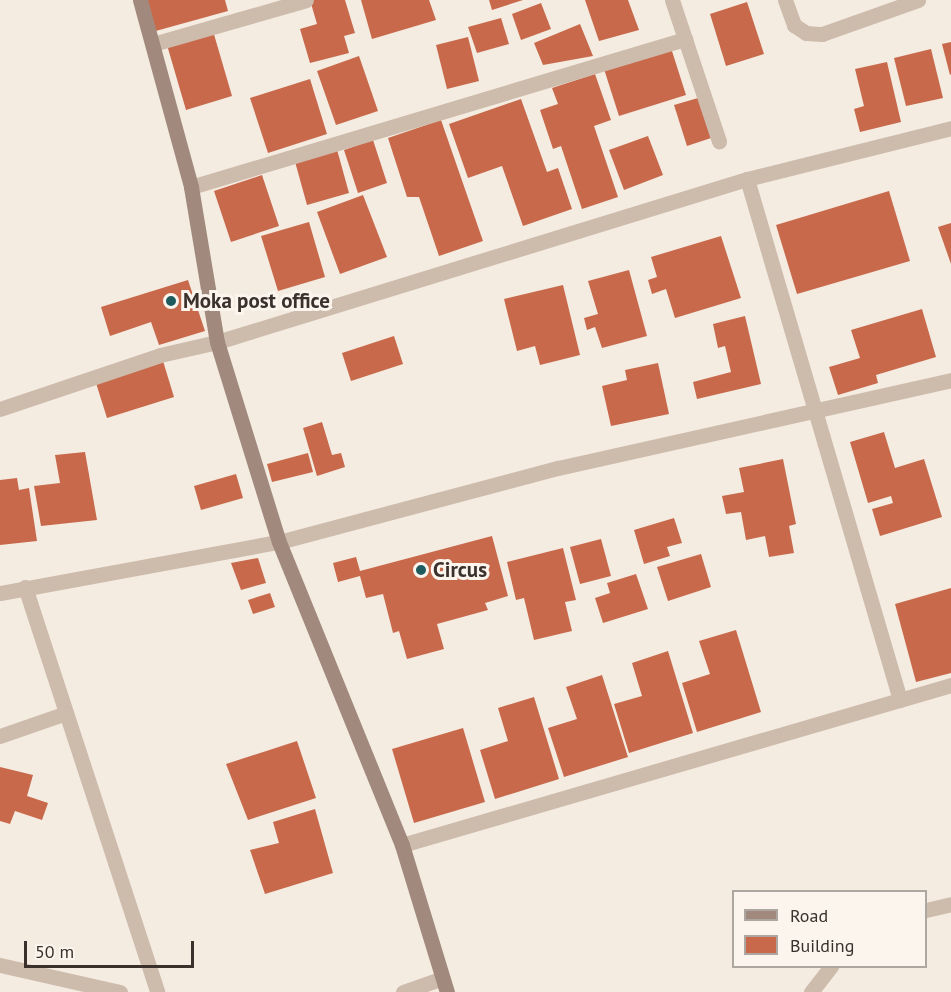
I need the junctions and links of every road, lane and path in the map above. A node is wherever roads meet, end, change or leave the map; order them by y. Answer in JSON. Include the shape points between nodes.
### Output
{"nodes":[{"id":1,"x":140,"y":0,"type":"edge"},
{"id":2,"x":306,"y":0,"type":"edge"},
{"id":3,"x":672,"y":0,"type":"edge"},
{"id":4,"x":785,"y":0,"type":"edge"},
{"id":5,"x":918,"y":0,"type":"edge"},
{"id":6,"x":685,"y":39,"type":"junction"},
{"id":7,"x":153,"y":44,"type":"junction"},
{"id":8,"x":951,"y":128,"type":"edge"},
{"id":9,"x":719,"y":141,"type":"dead end"},
{"id":10,"x":747,"y":179,"type":"junction"},
{"id":11,"x":191,"y":187,"type":"junction"},
{"id":12,"x":218,"y":342,"type":"junction"},
{"id":13,"x":951,"y":380,"type":"edge"},
{"id":14,"x":0,"y":409,"type":"edge"},
{"id":15,"x":815,"y":412,"type":"junction"},
{"id":16,"x":279,"y":542,"type":"junction"},
{"id":17,"x":25,"y":587,"type":"junction"},
{"id":18,"x":0,"y":593,"type":"edge"},
{"id":19,"x":951,"y":685,"type":"edge"},
{"id":20,"x":900,"y":700,"type":"junction"},
{"id":21,"x":66,"y":713,"type":"junction"},
{"id":22,"x":0,"y":736,"type":"edge"},
{"id":23,"x":402,"y":845,"type":"junction"},
{"id":24,"x":951,"y":904,"type":"edge"},
{"id":25,"x":927,"y":910,"type":"edge"},
{"id":26,"x":0,"y":965,"type":"edge"},
{"id":27,"x":829,"y":968,"type":"edge"},
{"id":28,"x":445,"y":985,"type":"edge"},
{"id":29,"x":120,"y":992,"type":"edge"},
{"id":30,"x":157,"y":992,"type":"edge"},
{"id":31,"x":403,"y":992,"type":"edge"},
{"id":32,"x":811,"y":992,"type":"edge"}],
"edges":[{"from":1,"to":7,"type":"street"},
{"from":2,"to":7,"type":"street"},
{"from":3,"to":6,"type":"street"},
{"from":4,"to":5,"type":"street","via":[[794,26],[806,33],[822,34]]},
{"from":6,"to":9,"type":"street"},
{"from":6,"to":11,"type":"street"},
{"from":7,"to":11,"type":"street"},
{"from":8,"to":10,"type":"street"},
{"from":10,"to":12,"type":"street"},
{"from":10,"to":15,"type":"street"},
{"from":11,"to":12,"type":"street"},
{"from":12,"to":14,"type":"street","via":[[160,355]]},
{"from":12,"to":16,"type":"street"},
{"from":13,"to":15,"type":"street"},
{"from":15,"to":16,"type":"street","via":[[558,468]]},
{"from":15,"to":20,"type":"street"},
{"from":16,"to":17,"type":"street"},
{"from":16,"to":23,"type":"street"},
{"from":17,"to":18,"type":"street"},
{"from":17,"to":21,"type":"street"},
{"from":19,"to":20,"type":"street"},
{"from":20,"to":23,"type":"street"},
{"from":21,"to":22,"type":"street"},
{"from":21,"to":30,"type":"street"},
{"from":23,"to":28,"type":"street"},
{"from":24,"to":25,"type":"street"},
{"from":26,"to":29,"type":"street"},
{"from":27,"to":32,"type":"street"},
{"from":28,"to":31,"type":"street"}]}
